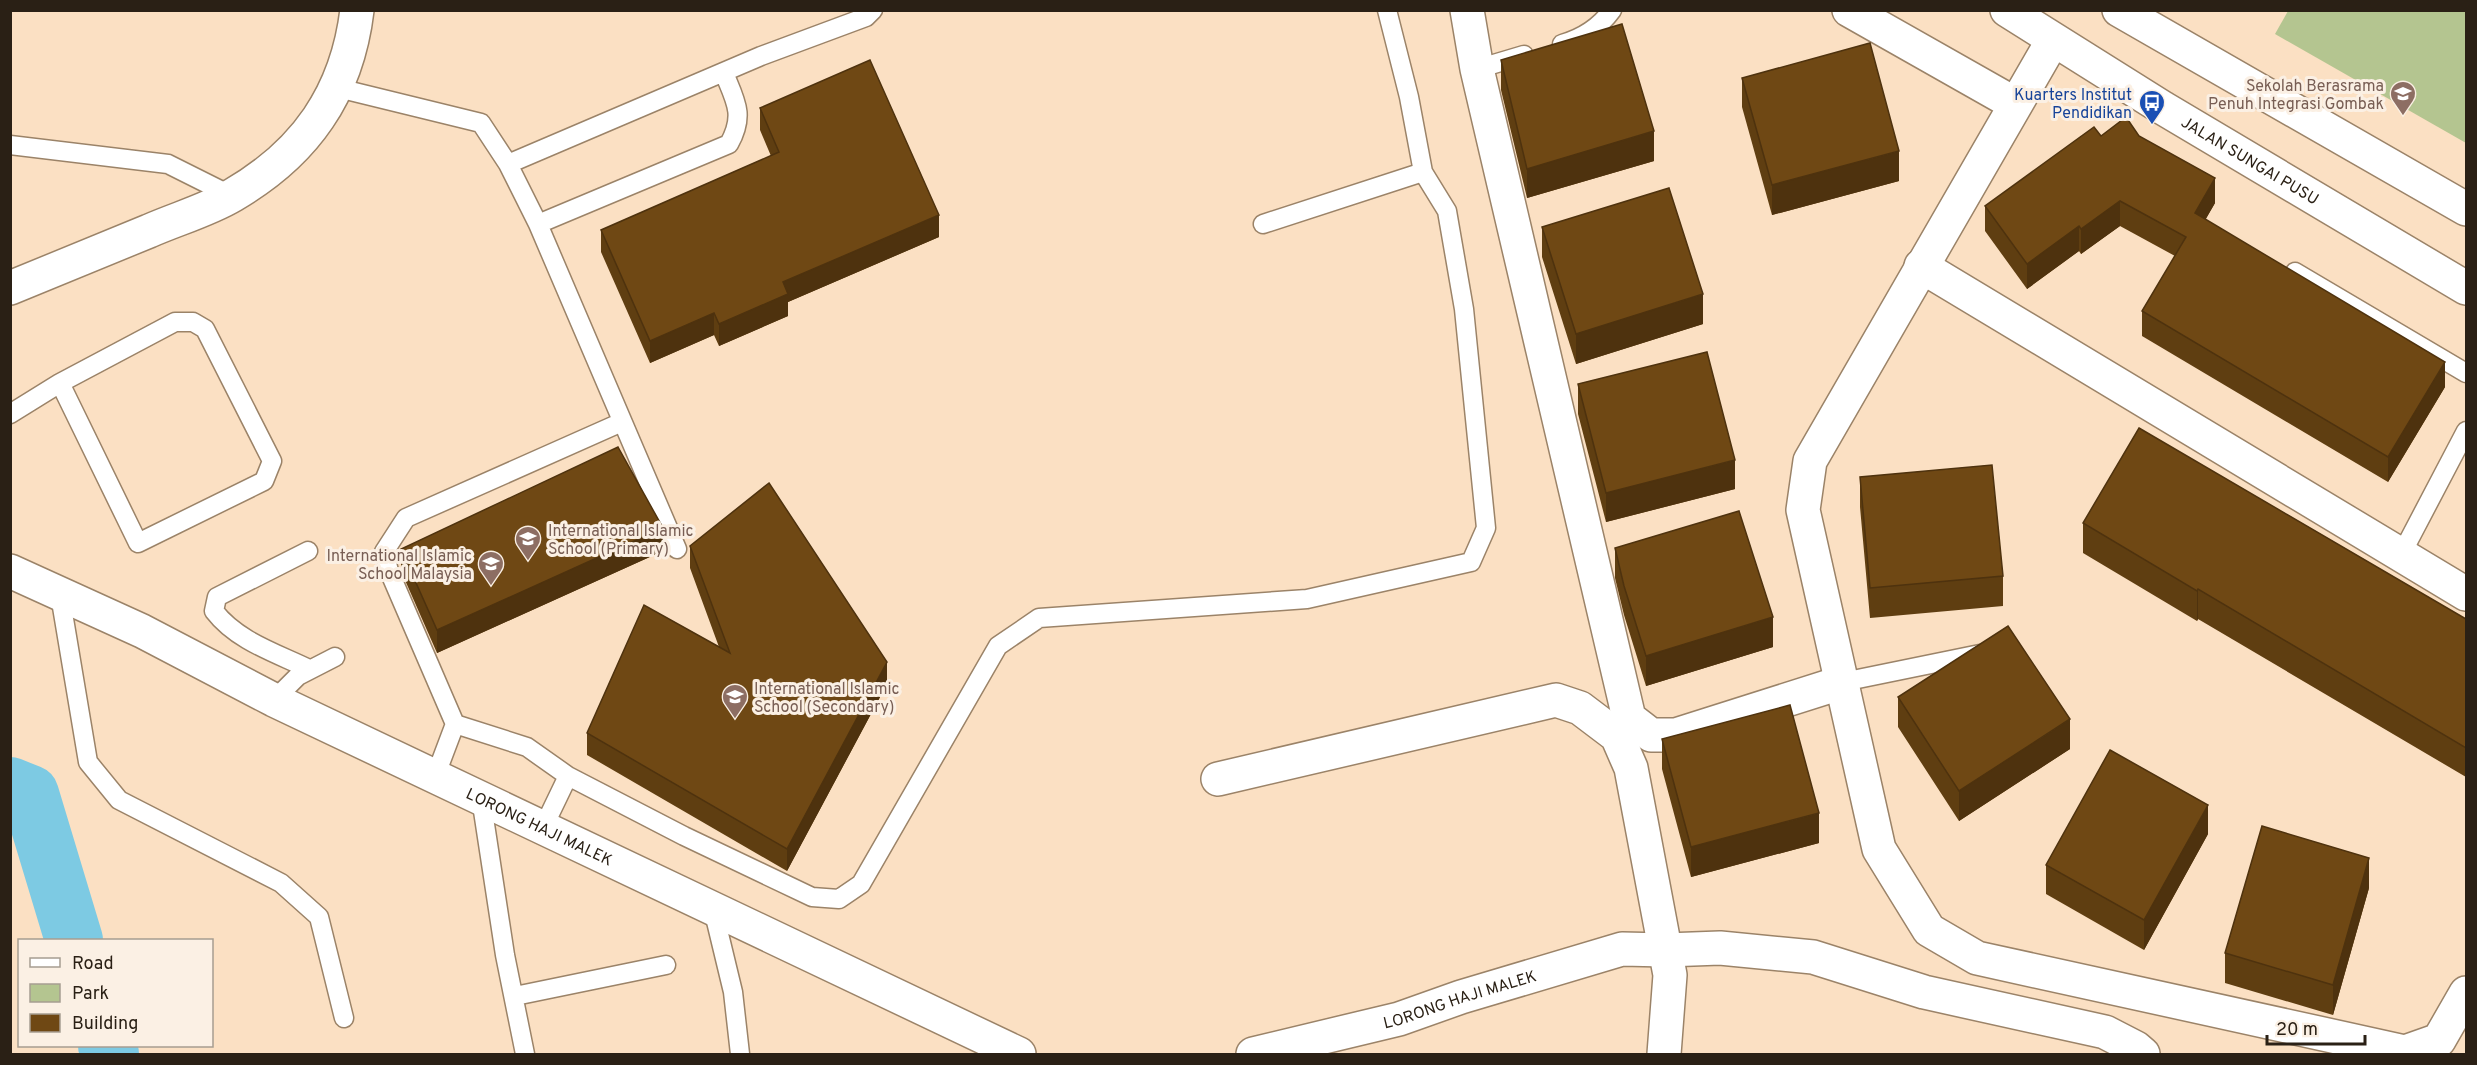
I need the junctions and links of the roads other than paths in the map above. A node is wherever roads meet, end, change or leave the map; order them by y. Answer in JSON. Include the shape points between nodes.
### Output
{"nodes":[{"id":1,"x":357,"y":10,"type":"edge"},
{"id":2,"x":873,"y":10,"type":"edge"},
{"id":3,"x":1387,"y":10,"type":"edge"},
{"id":4,"x":1467,"y":10,"type":"edge"},
{"id":5,"x":1612,"y":10,"type":"edge"},
{"id":6,"x":1849,"y":10,"type":"edge"},
{"id":7,"x":2007,"y":10,"type":"edge"},
{"id":8,"x":2119,"y":10,"type":"edge"},
{"id":9,"x":2053,"y":40,"type":"junction"},
{"id":10,"x":1477,"y":69,"type":"junction"},
{"id":11,"x":724,"y":73,"type":"junction"},
{"id":12,"x":338,"y":88,"type":"junction"},
{"id":13,"x":2015,"y":104,"type":"junction"},
{"id":14,"x":10,"y":145,"type":"edge"},
{"id":15,"x":508,"y":164,"type":"junction"},
{"id":16,"x":1423,"y":172,"type":"junction"},
{"id":17,"x":232,"y":196,"type":"junction"},
{"id":18,"x":2466,"y":209,"type":"edge"},
{"id":19,"x":538,"y":224,"type":"junction"},
{"id":20,"x":1263,"y":224,"type":"dead end"},
{"id":21,"x":1921,"y":266,"type":"junction"},
{"id":22,"x":2295,"y":272,"type":"edge"},
{"id":23,"x":10,"y":288,"type":"edge"},
{"id":24,"x":2466,"y":288,"type":"edge"},
{"id":25,"x":2466,"y":373,"type":"edge"},
{"id":26,"x":60,"y":383,"type":"junction"},
{"id":27,"x":10,"y":414,"type":"edge"},
{"id":28,"x":622,"y":422,"type":"junction"},
{"id":29,"x":2466,"y":431,"type":"edge"},
{"id":30,"x":677,"y":549,"type":"dead end"},
{"id":31,"x":308,"y":551,"type":"dead end"},
{"id":32,"x":2401,"y":555,"type":"junction"},
{"id":33,"x":10,"y":571,"type":"edge"},
{"id":34,"x":2466,"y":594,"type":"edge"},
{"id":35,"x":60,"y":595,"type":"junction"},
{"id":36,"x":1988,"y":652,"type":"edge"},
{"id":37,"x":335,"y":657,"type":"dead end"},
{"id":38,"x":309,"y":669,"type":"junction"},
{"id":39,"x":1843,"y":682,"type":"junction"},
{"id":40,"x":274,"y":700,"type":"junction"},
{"id":41,"x":455,"y":724,"type":"junction"},
{"id":42,"x":568,"y":776,"type":"junction"},
{"id":43,"x":435,"y":777,"type":"junction"},
{"id":44,"x":1218,"y":779,"type":"dead end"},
{"id":45,"x":481,"y":798,"type":"junction"},
{"id":46,"x":543,"y":828,"type":"junction"},
{"id":47,"x":713,"y":909,"type":"junction"},
{"id":48,"x":1666,"y":950,"type":"junction"},
{"id":49,"x":666,"y":965,"type":"dead end"},
{"id":50,"x":2466,"y":993,"type":"edge"},
{"id":51,"x":515,"y":996,"type":"junction"},
{"id":52,"x":345,"y":1018,"type":"dead end"},
{"id":53,"x":525,"y":1054,"type":"edge"},
{"id":54,"x":740,"y":1054,"type":"edge"},
{"id":55,"x":1018,"y":1054,"type":"edge"},
{"id":56,"x":1253,"y":1054,"type":"edge"},
{"id":57,"x":1664,"y":1054,"type":"edge"},
{"id":58,"x":2143,"y":1054,"type":"edge"}],
"edges":[{"from":1,"to":12,"type":"street","via":[[354,38]]},
{"from":2,"to":11,"type":"lane","via":[[867,17]]},
{"from":3,"to":16,"type":"lane","via":[[1410,97]]},
{"from":4,"to":10,"type":"street"},
{"from":5,"to":10,"type":"lane","via":[[1605,21],[1581,38]]},
{"from":6,"to":13,"type":"street"},
{"from":7,"to":9,"type":"street","name":"JALAN SUNGAI PUSU"},
{"from":8,"to":18,"type":"street"},
{"from":9,"to":13,"type":"street"},
{"from":9,"to":24,"type":"street","name":"JALAN SUNGAI PUSU"},
{"from":10,"to":39,"type":"street","via":[[1629,718],[1651,735],[1676,735]]},
{"from":11,"to":15,"type":"lane"},
{"from":11,"to":19,"type":"lane","via":[[737,106],[737,128],[729,144]]},
{"from":12,"to":15,"type":"lane","via":[[481,123]]},
{"from":12,"to":17,"type":"street","via":[[315,126],[276,165]]},
{"from":13,"to":21,"type":"street"},
{"from":14,"to":17,"type":"lane","via":[[168,164]]},
{"from":15,"to":19,"type":"lane"},
{"from":16,"to":20,"type":"lane"},
{"from":16,"to":42,"type":"lane","via":[[1447,211],[1464,309],[1486,528],[1471,562],[1307,599],[1039,618],[998,646],[861,884],[839,899],[812,897]]},
{"from":17,"to":23,"type":"street"},
{"from":19,"to":28,"type":"lane"},
{"from":21,"to":32,"type":"street"},
{"from":21,"to":39,"type":"street","via":[[1810,461],[1803,510]]},
{"from":22,"to":25,"type":"lane"},
{"from":26,"to":26,"type":"lane","via":[[138,543],[264,481],[272,461],[206,329],[193,322],[175,322]]},
{"from":26,"to":27,"type":"lane"},
{"from":28,"to":30,"type":"lane"},
{"from":28,"to":41,"type":"lane","via":[[406,518],[384,552]]},
{"from":29,"to":32,"type":"lane"},
{"from":31,"to":38,"type":"lane","via":[[217,597],[214,611],[238,634]]},
{"from":32,"to":34,"type":"street"},
{"from":33,"to":35,"type":"street","name":"LORONG HAJI MALEK"},
{"from":35,"to":40,"type":"street","name":"LORONG HAJI MALEK","via":[[142,631]]},
{"from":35,"to":52,"type":"lane","via":[[88,762],[119,800],[281,883],[319,917]]},
{"from":36,"to":39,"type":"lane"},
{"from":37,"to":38,"type":"lane"},
{"from":38,"to":40,"type":"lane"},
{"from":39,"to":50,"type":"street","via":[[1879,849],[1929,930],[1977,958],[2405,1052],[2439,1040]]},
{"from":40,"to":43,"type":"street","name":"LORONG HAJI MALEK"},
{"from":41,"to":42,"type":"lane","via":[[527,747]]},
{"from":41,"to":43,"type":"lane"},
{"from":42,"to":46,"type":"lane"},
{"from":43,"to":45,"type":"street","name":"LORONG HAJI MALEK"},
{"from":44,"to":48,"type":"street","via":[[1556,700],[1580,708],[1617,736],[1631,768]]},
{"from":45,"to":46,"type":"street","name":"LORONG HAJI MALEK"},
{"from":45,"to":51,"type":"lane"},
{"from":46,"to":47,"type":"street","name":"LORONG HAJI MALEK"},
{"from":47,"to":54,"type":"lane","via":[[733,992]]},
{"from":47,"to":55,"type":"street","name":"LORONG HAJI MALEK"},
{"from":48,"to":56,"type":"street","name":"LORONG HAJI MALEK","via":[[1622,949],[1400,1019]]},
{"from":48,"to":57,"type":"street","via":[[1670,975]]},
{"from":48,"to":58,"type":"street","name":"LORONG HAJI MALEK","via":[[1720,948],[1812,957],[1924,992],[2104,1032]]},
{"from":49,"to":51,"type":"lane"},
{"from":51,"to":53,"type":"lane"}]}
